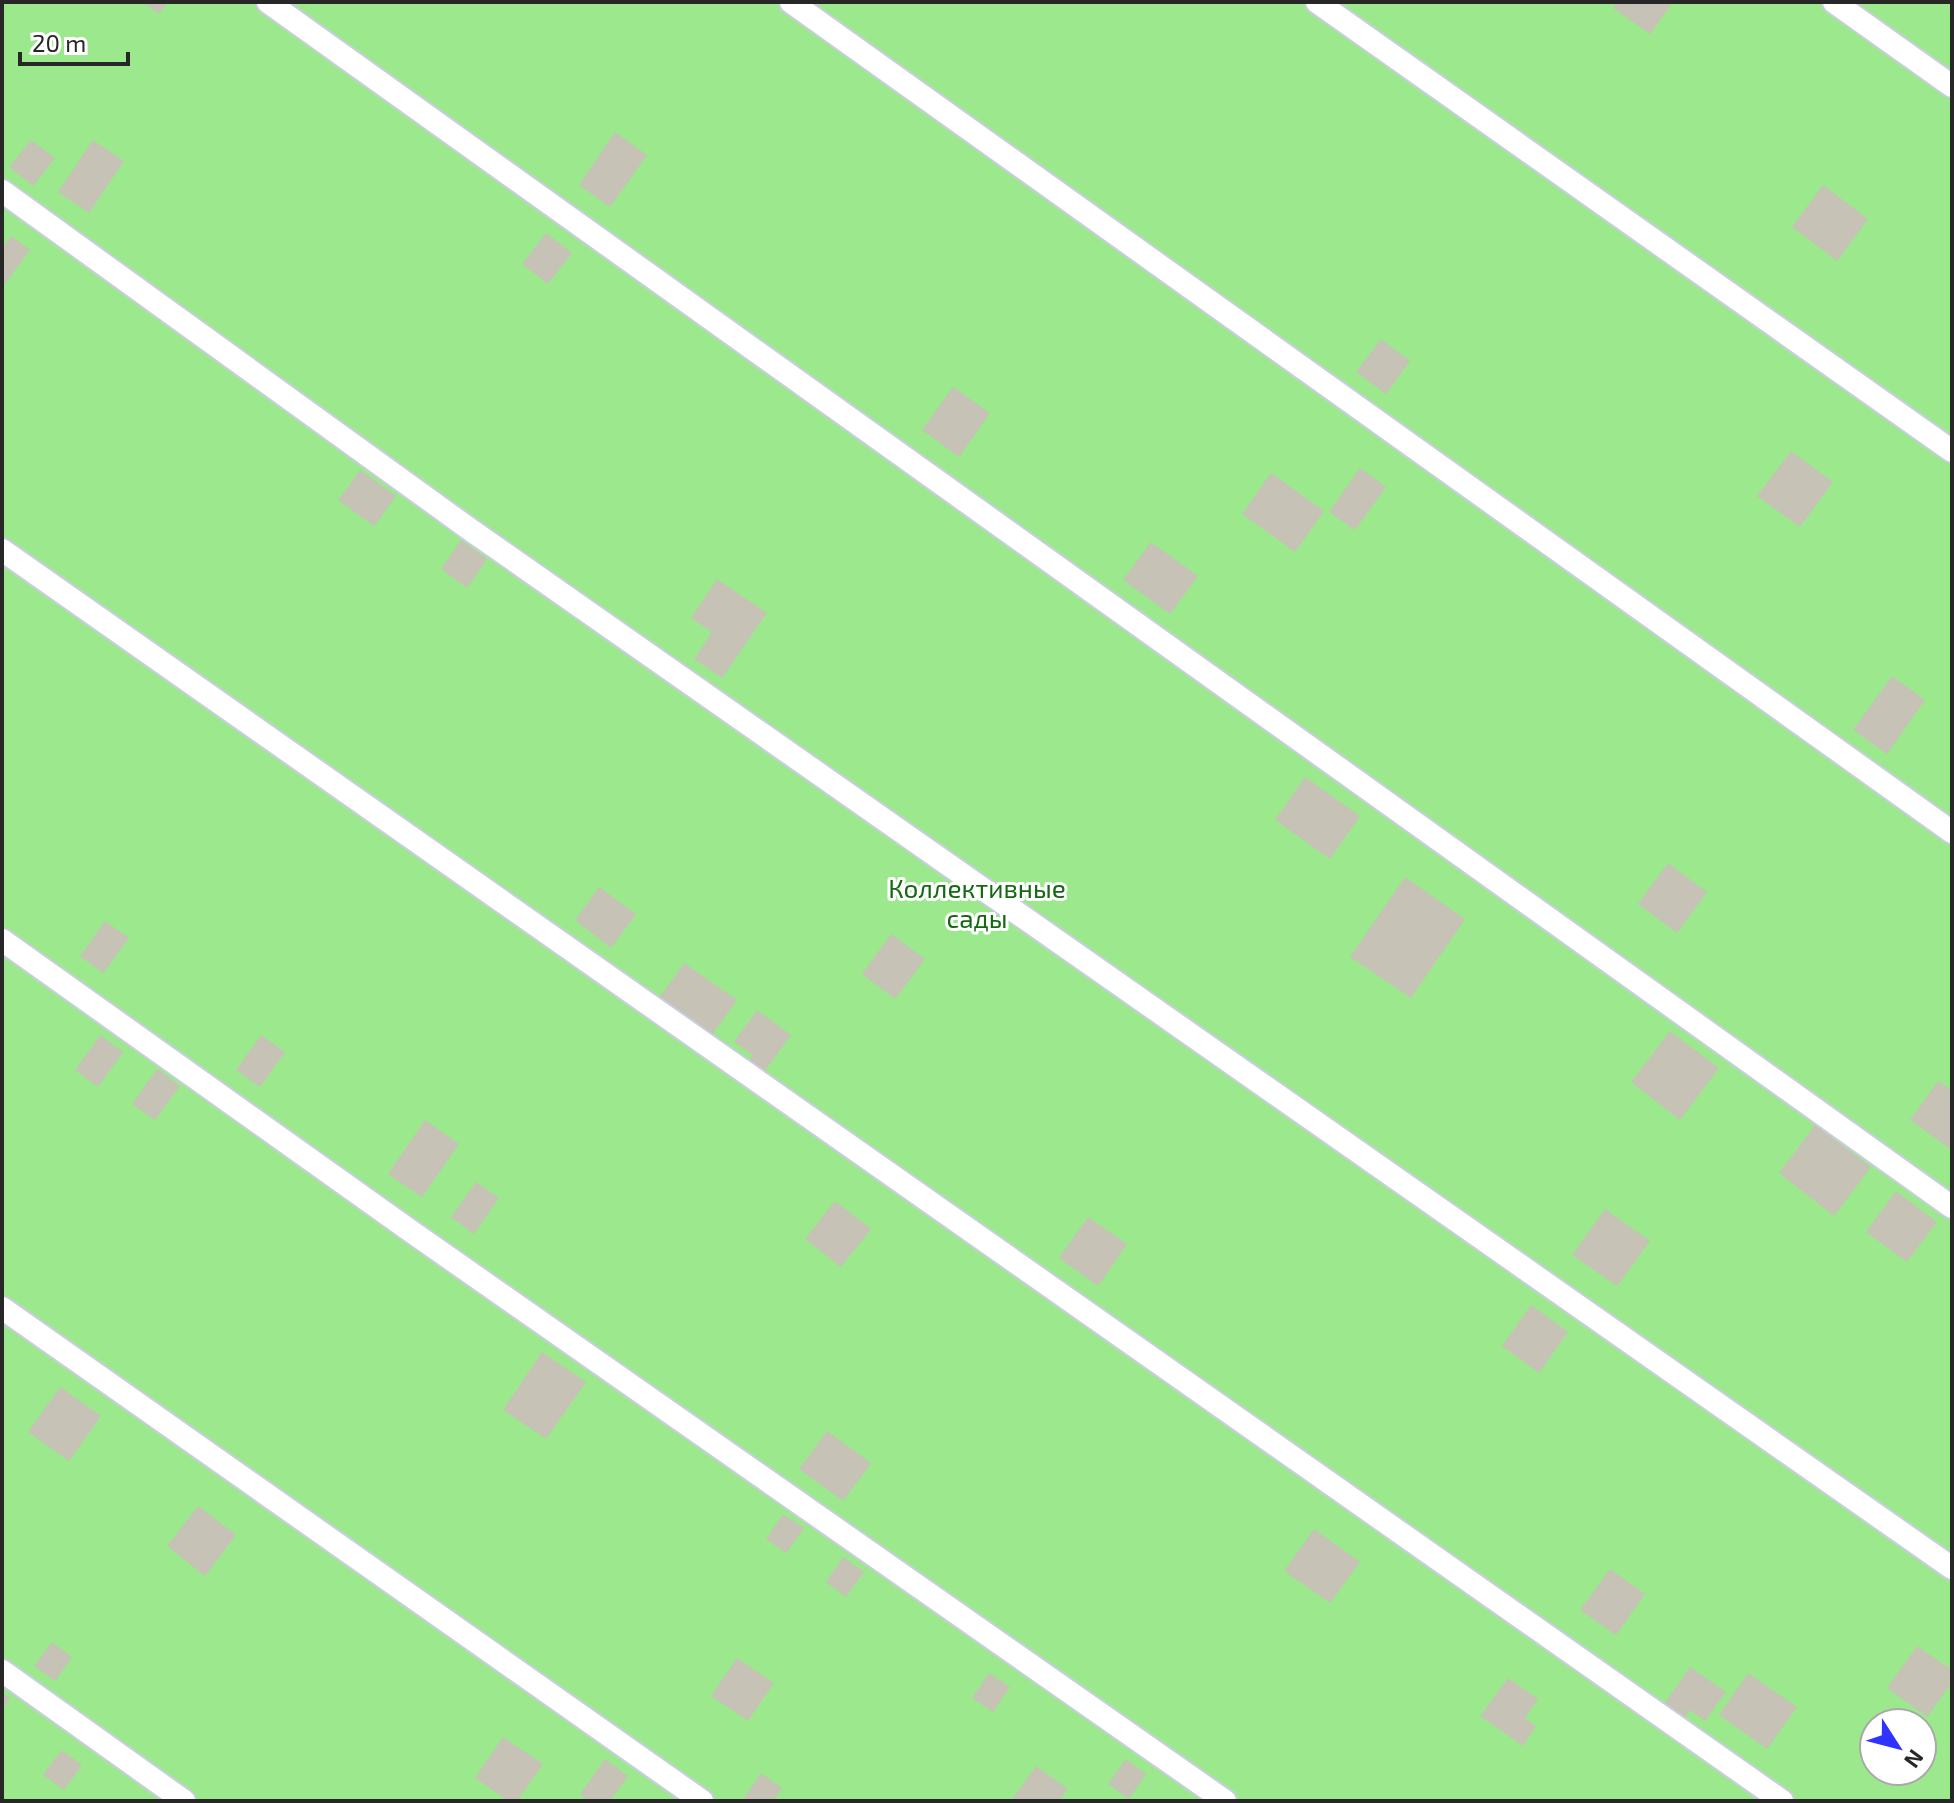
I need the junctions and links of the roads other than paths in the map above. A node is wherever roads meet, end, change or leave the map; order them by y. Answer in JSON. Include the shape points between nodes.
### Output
{"nodes":[{"id":1,"x":268,"y":2,"type":"edge"},
{"id":2,"x":791,"y":2,"type":"edge"},
{"id":3,"x":1317,"y":2,"type":"edge"},
{"id":4,"x":1834,"y":2,"type":"edge"},
{"id":5,"x":1952,"y":86,"type":"edge"},
{"id":6,"x":2,"y":191,"type":"edge"},
{"id":7,"x":1952,"y":451,"type":"edge"},
{"id":8,"x":2,"y":550,"type":"edge"},
{"id":9,"x":1952,"y":832,"type":"edge"},
{"id":10,"x":2,"y":940,"type":"edge"},
{"id":11,"x":1952,"y":1207,"type":"edge"},
{"id":12,"x":2,"y":1308,"type":"edge"},
{"id":13,"x":1952,"y":1568,"type":"edge"},
{"id":14,"x":2,"y":1671,"type":"edge"},
{"id":15,"x":184,"y":1801,"type":"edge"},
{"id":16,"x":702,"y":1801,"type":"edge"},
{"id":17,"x":1225,"y":1801,"type":"edge"},
{"id":18,"x":1782,"y":1801,"type":"edge"}],
"edges":[{"from":1,"to":11,"type":"lane"},
{"from":2,"to":9,"type":"lane"},
{"from":3,"to":7,"type":"lane"},
{"from":4,"to":5,"type":"lane"},
{"from":6,"to":13,"type":"lane","via":[[481,537]]},
{"from":8,"to":18,"type":"lane"},
{"from":10,"to":17,"type":"lane"},
{"from":12,"to":16,"type":"lane"},
{"from":14,"to":15,"type":"lane"}]}
